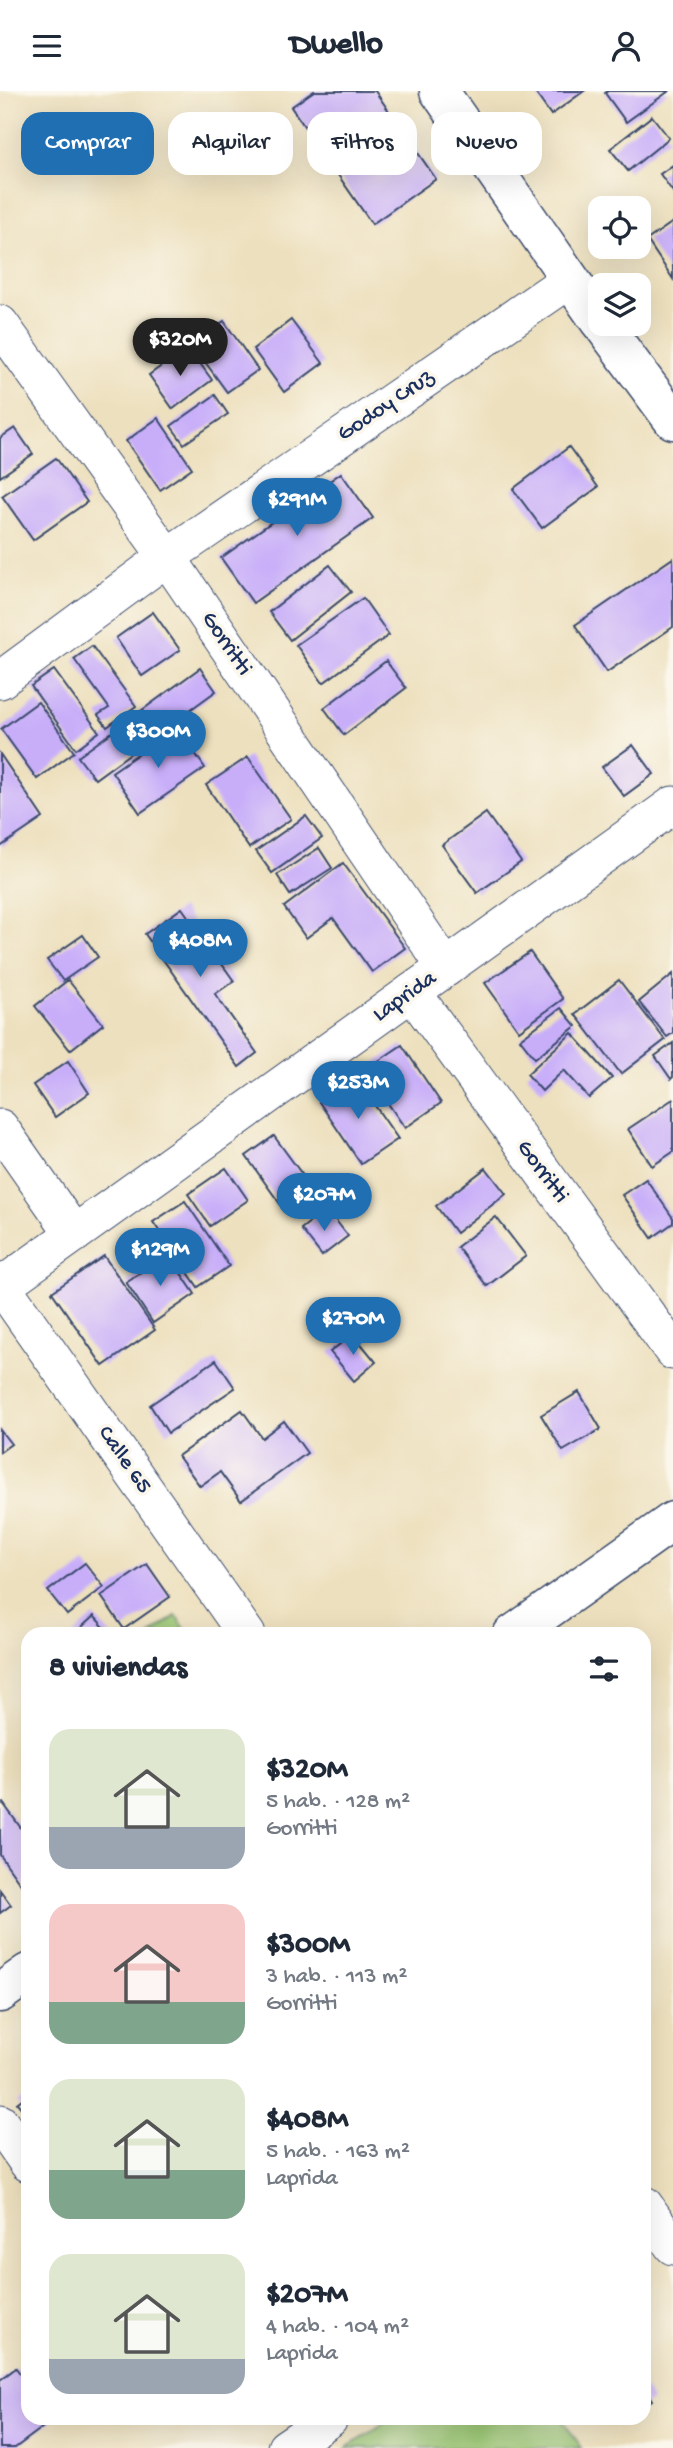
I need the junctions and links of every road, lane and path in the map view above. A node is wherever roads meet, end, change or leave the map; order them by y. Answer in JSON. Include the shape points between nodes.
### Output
{"nodes":[{"id":1,"x":439,"y":91,"type":"edge"},
{"id":2,"x":569,"y":280,"type":"junction"},
{"id":3,"x":588,"y":306,"type":"edge"},
{"id":4,"x":0,"y":324,"type":"edge"},
{"id":5,"x":611,"y":336,"type":"edge"},
{"id":6,"x":673,"y":420,"type":"edge"},
{"id":7,"x":167,"y":557,"type":"junction"},
{"id":8,"x":0,"y":680,"type":"edge"},
{"id":9,"x":673,"y":805,"type":"edge"},
{"id":10,"x":446,"y":968,"type":"junction"},
{"id":11,"x":412,"y":992,"type":"junction"},
{"id":12,"x":0,"y":1128,"type":"edge"},
{"id":13,"x":74,"y":1234,"type":"junction"},
{"id":14,"x":1,"y":1286,"type":"edge"},
{"id":15,"x":673,"y":1351,"type":"edge"},
{"id":16,"x":673,"y":1521,"type":"edge"},
{"id":17,"x":241,"y":1627,"type":"edge"},
{"id":18,"x":523,"y":1627,"type":"edge"},
{"id":19,"x":21,"y":1978,"type":"edge"},
{"id":20,"x":0,"y":1993,"type":"edge"},
{"id":21,"x":0,"y":2123,"type":"edge"},
{"id":22,"x":21,"y":2153,"type":"edge"},
{"id":23,"x":651,"y":2215,"type":"edge"},
{"id":24,"x":673,"y":2246,"type":"edge"},
{"id":25,"x":320,"y":2425,"type":"edge"},
{"id":26,"x":286,"y":2448,"type":"edge"}],
"edges":[{"from":1,"to":2,"type":"main road"},
{"from":2,"to":3,"type":"main road"},
{"from":2,"to":7,"type":"street","name":"Godoy Cruz"},
{"from":4,"to":7,"type":"street","name":"Gorritti"},
{"from":5,"to":6,"type":"main road"},
{"from":7,"to":8,"type":"street","name":"Godoy Cruz"},
{"from":7,"to":10,"type":"street","name":"Gorritti"},
{"from":9,"to":10,"type":"street","name":"Laprida"},
{"from":10,"to":11,"type":"street","name":"Laprida"},
{"from":11,"to":13,"type":"street","name":"Laprida"},
{"from":11,"to":15,"type":"street","name":"Gorritti"},
{"from":12,"to":13,"type":"street"},
{"from":13,"to":14,"type":"street","name":"Laprida"},
{"from":14,"to":17,"type":"street","name":"Calle 65"},
{"from":16,"to":18,"type":"main road"},
{"from":19,"to":20,"type":"main road"},
{"from":21,"to":22,"type":"street"},
{"from":23,"to":24,"type":"street"},
{"from":25,"to":26,"type":"street"}]}
